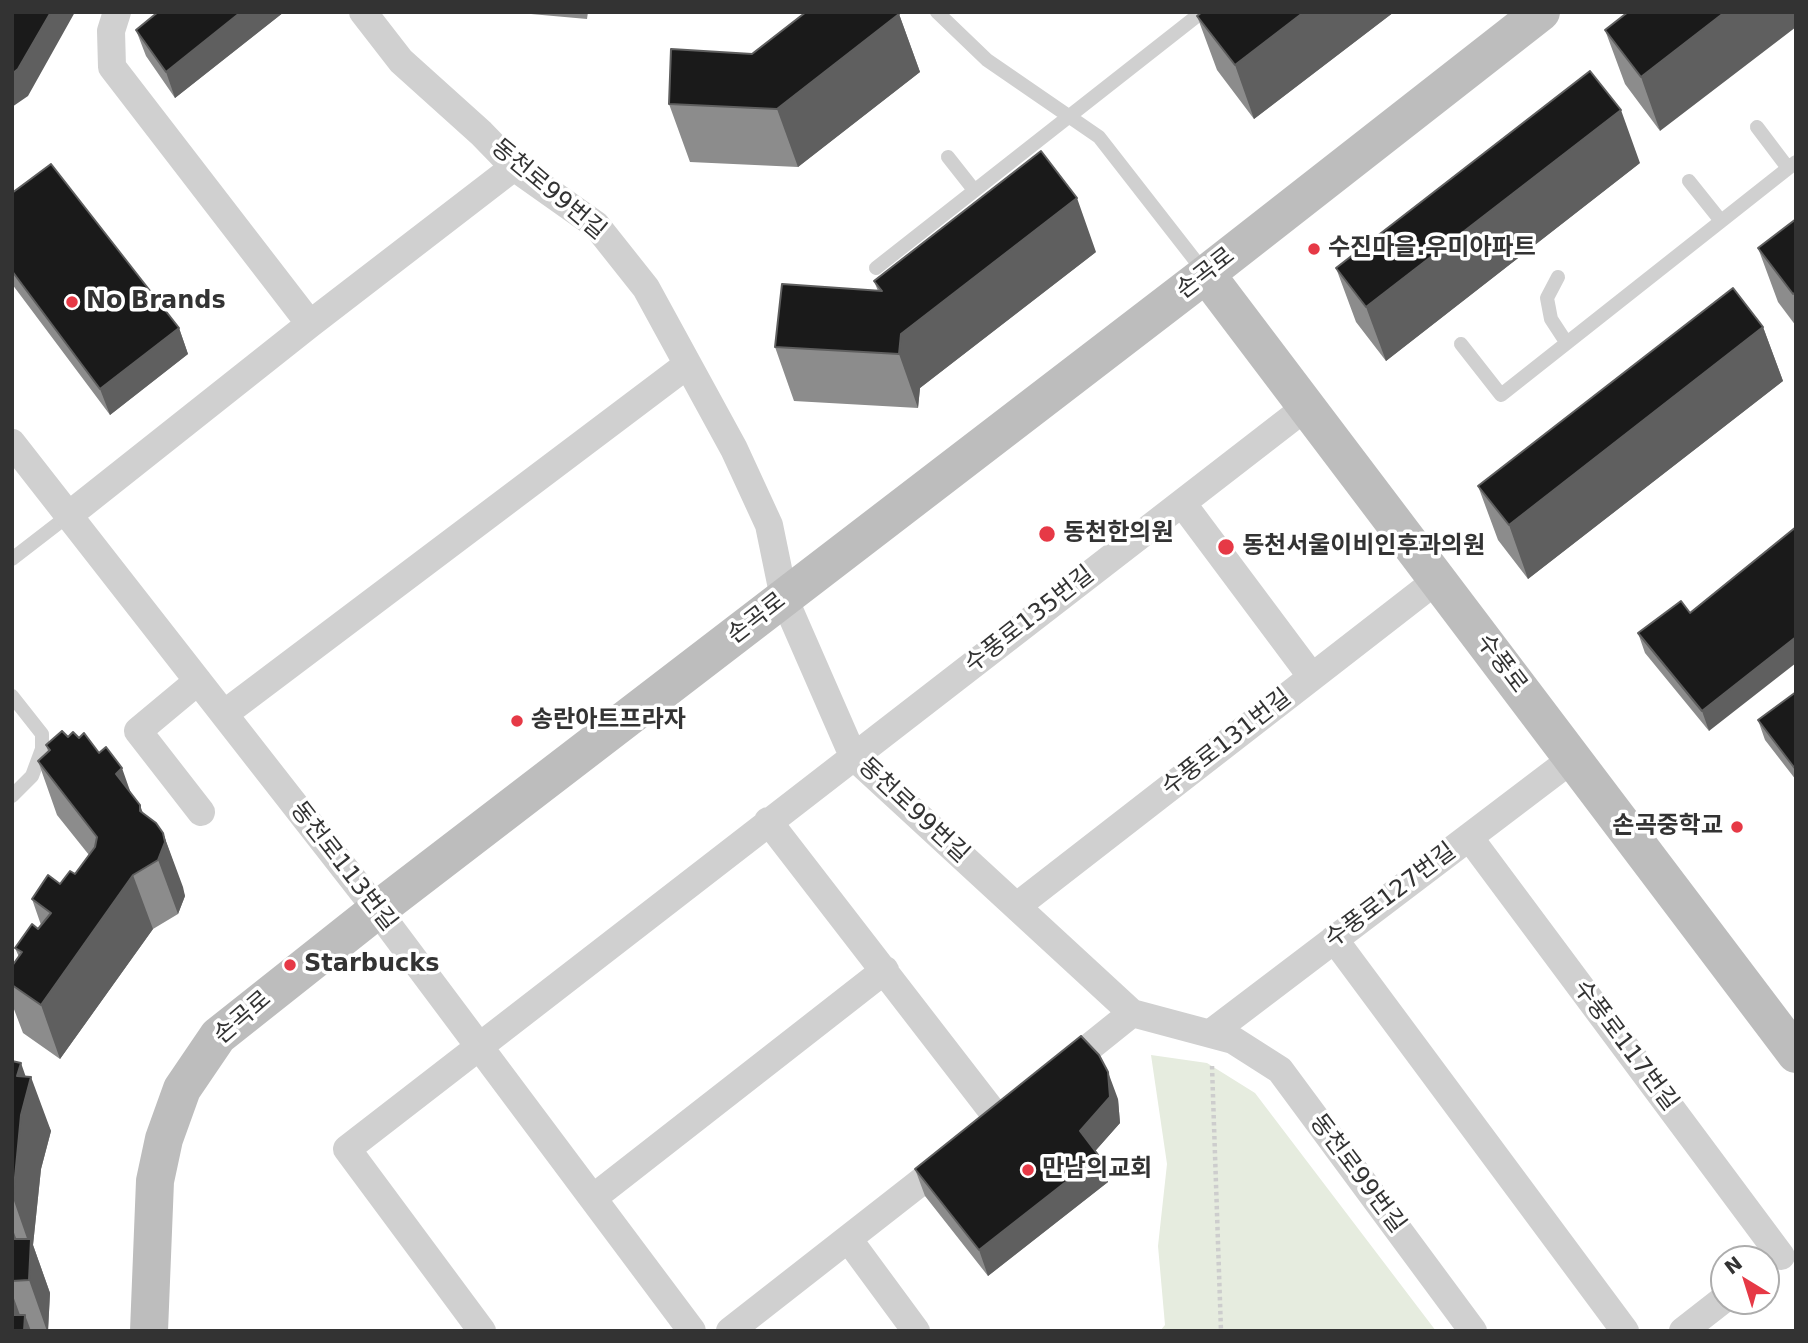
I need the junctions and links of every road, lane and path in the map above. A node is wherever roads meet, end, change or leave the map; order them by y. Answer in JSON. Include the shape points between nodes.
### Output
{"nodes":[{"id":1,"x":117,"y":12,"type":"edge"},
{"id":2,"x":363,"y":12,"type":"edge"},
{"id":3,"x":937,"y":12,"type":"edge"},
{"id":4,"x":1202,"y":12,"type":"edge"},
{"id":5,"x":1541,"y":12,"type":"edge"},
{"id":6,"x":1067,"y":116,"type":"junction"},
{"id":7,"x":1757,"y":127,"type":"dead end"},
{"id":8,"x":948,"y":158,"type":"dead end"},
{"id":9,"x":1792,"y":165,"type":"edge"},
{"id":10,"x":514,"y":167,"type":"junction"},
{"id":11,"x":1689,"y":180,"type":"dead end"},
{"id":12,"x":974,"y":190,"type":"junction"},
{"id":13,"x":1720,"y":221,"type":"junction"},
{"id":14,"x":876,"y":268,"type":"dead end"},
{"id":15,"x":1206,"y":274,"type":"junction"},
{"id":16,"x":1558,"y":277,"type":"dead end"},
{"id":17,"x":310,"y":324,"type":"junction"},
{"id":18,"x":1566,"y":342,"type":"junction"},
{"id":19,"x":1461,"y":344,"type":"dead end"},
{"id":20,"x":687,"y":365,"type":"junction"},
{"id":21,"x":1306,"y":407,"type":"junction"},
{"id":22,"x":12,"y":443,"type":"edge"},
{"id":23,"x":1182,"y":503,"type":"junction"},
{"id":24,"x":69,"y":515,"type":"junction"},
{"id":25,"x":12,"y":559,"type":"edge"},
{"id":26,"x":1437,"y":580,"type":"junction"},
{"id":27,"x":784,"y":598,"type":"junction"},
{"id":28,"x":1312,"y":677,"type":"junction"},
{"id":29,"x":198,"y":681,"type":"junction"},
{"id":30,"x":12,"y":696,"type":"edge"},
{"id":31,"x":224,"y":714,"type":"junction"},
{"id":32,"x":853,"y":756,"type":"junction"},
{"id":33,"x":1572,"y":759,"type":"junction"},
{"id":34,"x":12,"y":796,"type":"edge"},
{"id":35,"x":201,"y":812,"type":"dead end"},
{"id":36,"x":768,"y":821,"type":"junction"},
{"id":37,"x":1469,"y":837,"type":"junction"},
{"id":38,"x":1017,"y":906,"type":"junction"},
{"id":39,"x":377,"y":910,"type":"junction"},
{"id":40,"x":1334,"y":939,"type":"junction"},
{"id":41,"x":885,"y":970,"type":"junction"},
{"id":42,"x":1132,"y":1013,"type":"junction"},
{"id":43,"x":1211,"y":1033,"type":"junction"},
{"id":44,"x":480,"y":1047,"type":"junction"},
{"id":45,"x":1796,"y":1054,"type":"edge"},
{"id":46,"x":1001,"y":1119,"type":"junction"},
{"id":47,"x":593,"y":1198,"type":"junction"},
{"id":48,"x":849,"y":1240,"type":"junction"},
{"id":49,"x":1781,"y":1256,"type":"edge"},
{"id":50,"x":1710,"y":1310,"type":"edge"},
{"id":51,"x":149,"y":1331,"type":"edge"},
{"id":52,"x":482,"y":1331,"type":"edge"},
{"id":53,"x":692,"y":1331,"type":"edge"},
{"id":54,"x":730,"y":1331,"type":"edge"},
{"id":55,"x":916,"y":1331,"type":"edge"},
{"id":56,"x":1221,"y":1331,"type":"edge"},
{"id":57,"x":1473,"y":1331,"type":"edge"},
{"id":58,"x":1625,"y":1331,"type":"edge"},
{"id":59,"x":1683,"y":1331,"type":"edge"}],
"edges":[{"from":1,"to":17,"type":"street","via":[[111,31],[112,67]]},
{"from":2,"to":10,"type":"street","name":"동천로99번길","via":[[401,61]]},
{"from":3,"to":6,"type":"lane","via":[[987,60]]},
{"from":4,"to":6,"type":"lane"},
{"from":5,"to":15,"type":"street","name":"손곡로"},
{"from":6,"to":12,"type":"lane"},
{"from":6,"to":15,"type":"lane","via":[[1099,137]]},
{"from":7,"to":9,"type":"lane"},
{"from":8,"to":12,"type":"lane"},
{"from":9,"to":13,"type":"lane"},
{"from":10,"to":17,"type":"street"},
{"from":10,"to":20,"type":"street","name":"동천로99번길","via":[[596,225],[646,288]]},
{"from":11,"to":13,"type":"lane"},
{"from":12,"to":14,"type":"lane"},
{"from":13,"to":18,"type":"lane"},
{"from":15,"to":21,"type":"street","name":"수풍로"},
{"from":15,"to":27,"type":"street","name":"손곡로"},
{"from":16,"to":18,"type":"lane","via":[[1547,298],[1551,319]]},
{"from":17,"to":24,"type":"street"},
{"from":18,"to":19,"type":"lane","via":[[1501,394]]},
{"from":20,"to":27,"type":"street","name":"동천로99번길","via":[[734,449],[769,525]]},
{"from":20,"to":31,"type":"street"},
{"from":21,"to":23,"type":"street","name":"수풍로135번길"},
{"from":21,"to":26,"type":"street","name":"수풍로"},
{"from":22,"to":24,"type":"street","name":"동천로113번길"},
{"from":23,"to":28,"type":"street"},
{"from":23,"to":32,"type":"street","name":"수풍로135번길"},
{"from":24,"to":25,"type":"lane"},
{"from":24,"to":29,"type":"street","name":"동천로113번길"},
{"from":26,"to":28,"type":"street","name":"수풍로131번길"},
{"from":26,"to":33,"type":"street","name":"수풍로"},
{"from":27,"to":32,"type":"street","name":"동천로99번길"},
{"from":27,"to":39,"type":"street","name":"손곡로"},
{"from":28,"to":38,"type":"street","name":"수풍로131번길"},
{"from":29,"to":31,"type":"street","name":"동천로113번길"},
{"from":29,"to":35,"type":"street","via":[[138,731]]},
{"from":30,"to":34,"type":"lane","via":[[42,734],[43,749],[32,776]]},
{"from":31,"to":39,"type":"street","name":"동천로113번길"},
{"from":32,"to":36,"type":"street","name":"수풍로135번길"},
{"from":32,"to":38,"type":"street","name":"동천로99번길"},
{"from":33,"to":37,"type":"street","name":"수풍로127번길"},
{"from":33,"to":45,"type":"street","name":"수풍로"},
{"from":36,"to":41,"type":"street"},
{"from":36,"to":44,"type":"street","name":"수풍로135번길"},
{"from":37,"to":40,"type":"street","name":"수풍로127번길"},
{"from":37,"to":49,"type":"street","name":"수풍로117번길"},
{"from":38,"to":42,"type":"street","name":"동천로99번길"},
{"from":39,"to":44,"type":"street","name":"동천로113번길"},
{"from":39,"to":51,"type":"street","name":"손곡로","via":[[218,1036],[182,1088],[155,1181]]},
{"from":40,"to":43,"type":"street","name":"수풍로127번길"},
{"from":40,"to":58,"type":"street"},
{"from":41,"to":46,"type":"street"},
{"from":41,"to":47,"type":"street"},
{"from":42,"to":43,"type":"street","name":"동천로99번길"},
{"from":42,"to":46,"type":"street"},
{"from":43,"to":56,"type":"path"},
{"from":43,"to":57,"type":"street","name":"동천로99번길","via":[[1233,1040],[1280,1070]]},
{"from":44,"to":47,"type":"street","name":"동천로113번길"},
{"from":44,"to":52,"type":"street","name":"수풍로135번길","via":[[347,1149]]},
{"from":46,"to":48,"type":"street"},
{"from":47,"to":53,"type":"street","name":"동천로113번길"},
{"from":48,"to":54,"type":"street"},
{"from":48,"to":55,"type":"street"},
{"from":50,"to":59,"type":"street"}]}
